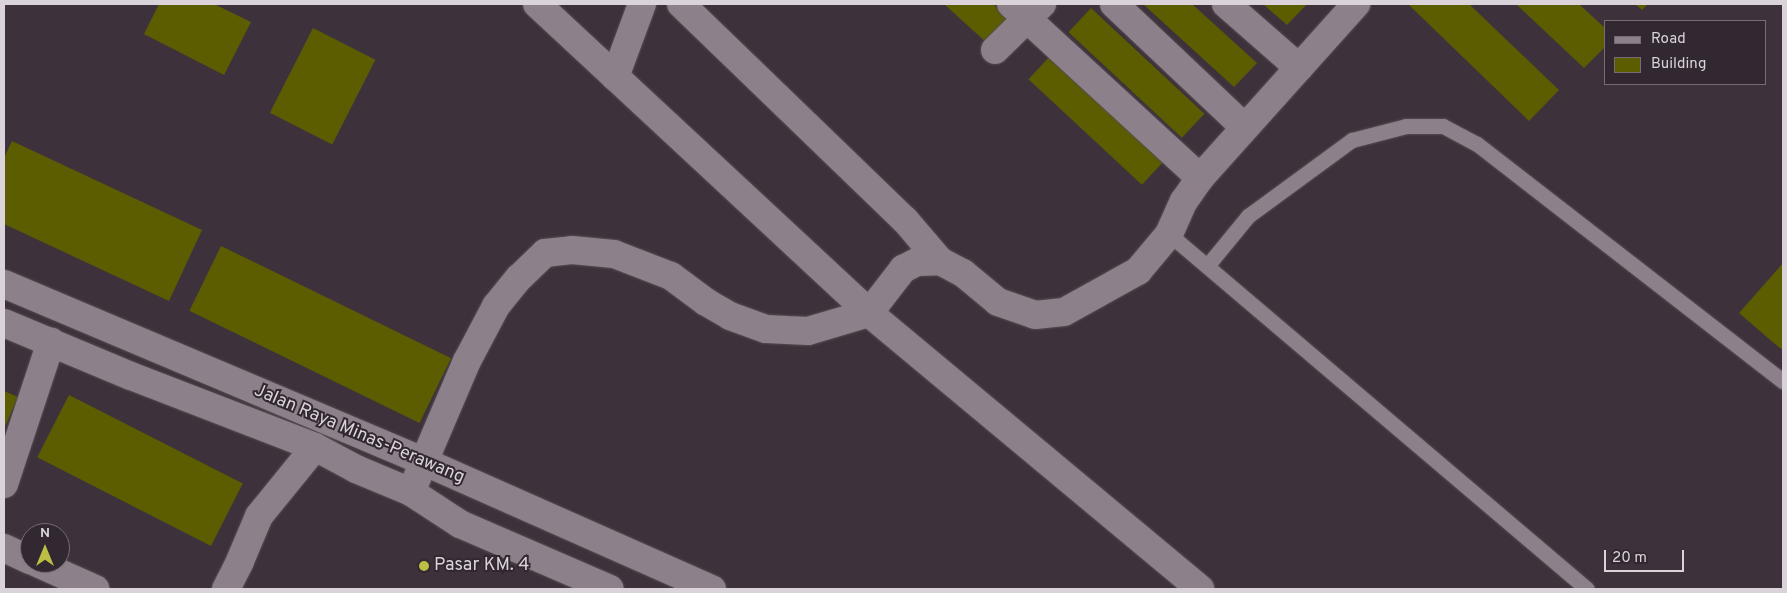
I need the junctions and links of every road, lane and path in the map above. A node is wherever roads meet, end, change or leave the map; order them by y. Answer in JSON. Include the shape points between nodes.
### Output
{"nodes":[{"id":1,"x":537,"y":4,"type":"edge"},
{"id":2,"x":642,"y":4,"type":"edge"},
{"id":3,"x":681,"y":4,"type":"edge"},
{"id":4,"x":1114,"y":4,"type":"edge"},
{"id":5,"x":1226,"y":4,"type":"edge"},
{"id":6,"x":1349,"y":6,"type":"edge"},
{"id":7,"x":1027,"y":9,"type":"edge"},
{"id":8,"x":995,"y":50,"type":"dead end"},
{"id":9,"x":1298,"y":68,"type":"junction"},
{"id":10,"x":615,"y":77,"type":"junction"},
{"id":11,"x":1245,"y":128,"type":"junction"},
{"id":12,"x":1200,"y":178,"type":"junction"},
{"id":13,"x":1169,"y":234,"type":"junction"},
{"id":14,"x":940,"y":261,"type":"junction"},
{"id":15,"x":1207,"y":266,"type":"junction"},
{"id":16,"x":4,"y":284,"type":"edge"},
{"id":17,"x":869,"y":313,"type":"junction"},
{"id":18,"x":4,"y":323,"type":"edge"},
{"id":19,"x":51,"y":342,"type":"junction"},
{"id":20,"x":1783,"y":381,"type":"edge"},
{"id":21,"x":315,"y":447,"type":"junction"},
{"id":22,"x":425,"y":462,"type":"junction"},
{"id":23,"x":4,"y":484,"type":"edge"},
{"id":24,"x":411,"y":492,"type":"junction"},
{"id":25,"x":4,"y":548,"type":"edge"},
{"id":26,"x":20,"y":555,"type":"edge"},
{"id":27,"x":59,"y":573,"type":"edge"},
{"id":28,"x":95,"y":589,"type":"edge"},
{"id":29,"x":226,"y":589,"type":"edge"},
{"id":30,"x":610,"y":589,"type":"edge"},
{"id":31,"x":712,"y":589,"type":"edge"},
{"id":32,"x":1200,"y":589,"type":"edge"},
{"id":33,"x":1586,"y":589,"type":"edge"}],
"edges":[{"from":1,"to":10,"type":"street"},
{"from":2,"to":10,"type":"street"},
{"from":3,"to":14,"type":"street","via":[[905,220]]},
{"from":4,"to":11,"type":"street"},
{"from":5,"to":9,"type":"street"},
{"from":6,"to":9,"type":"street"},
{"from":7,"to":8,"type":"street"},
{"from":7,"to":12,"type":"street"},
{"from":9,"to":11,"type":"street"},
{"from":10,"to":17,"type":"street"},
{"from":11,"to":12,"type":"street"},
{"from":12,"to":13,"type":"street"},
{"from":13,"to":14,"type":"street","via":[[1138,271],[1064,312],[1034,315],[998,302],[963,273]]},
{"from":13,"to":15,"type":"lane"},
{"from":14,"to":17,"type":"street","via":[[918,262],[903,269]]},
{"from":15,"to":20,"type":"lane","via":[[1248,216],[1352,140],[1406,126],[1443,126],[1478,144]]},
{"from":15,"to":33,"type":"lane"},
{"from":16,"to":22,"type":"street","name":"Jalan Raya Minas-Perawang"},
{"from":17,"to":22,"type":"street","via":[[808,332],[766,329],[730,316],[671,276],[614,254],[572,250],[545,253],[496,306],[467,361]]},
{"from":17,"to":32,"type":"street"},
{"from":18,"to":19,"type":"street","name":"Jalan Raya Minas-Perawang"},
{"from":19,"to":21,"type":"street","name":"Jalan Raya Minas-Perawang"},
{"from":19,"to":23,"type":"street"},
{"from":21,"to":24,"type":"street","name":"Jalan Raya Minas-Perawang","via":[[356,469]]},
{"from":21,"to":29,"type":"street","via":[[259,516]]},
{"from":22,"to":24,"type":"street"},
{"from":22,"to":31,"type":"street","name":"Jalan Raya Minas-Perawang"},
{"from":24,"to":30,"type":"street","name":"Jalan Raya Minas-Perawang","via":[[460,524]]},
{"from":25,"to":26,"type":"street"},
{"from":27,"to":28,"type":"street"}]}
